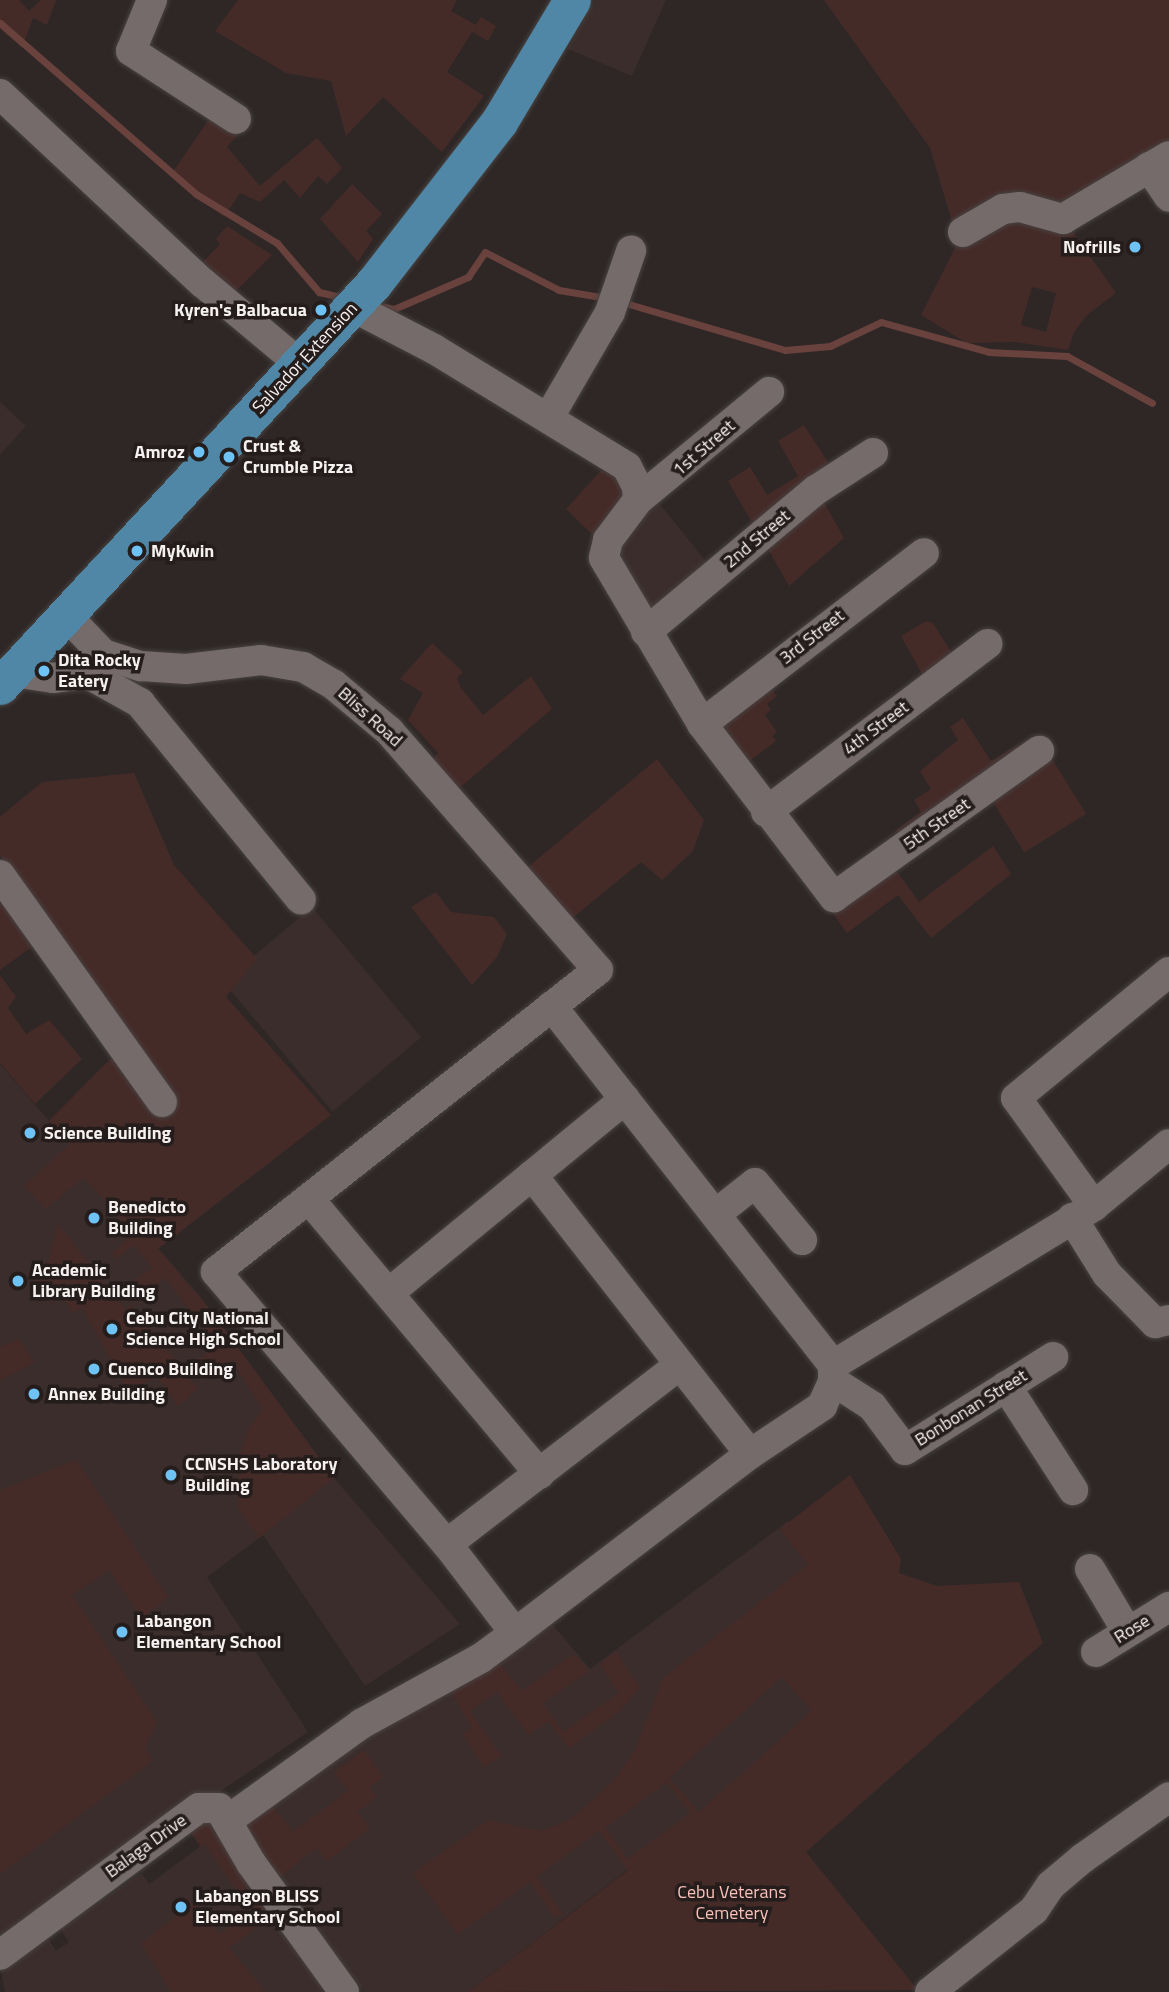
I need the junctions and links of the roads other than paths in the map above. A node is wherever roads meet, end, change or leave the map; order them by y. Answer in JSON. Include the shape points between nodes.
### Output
{"nodes":[{"id":1,"x":152,"y":0,"type":"edge"},
{"id":2,"x":572,"y":0,"type":"edge"},
{"id":3,"x":0,"y":94,"type":"edge"},
{"id":4,"x":236,"y":119,"type":"dead end"},
{"id":5,"x":1159,"y":162,"type":"edge"},
{"id":6,"x":1169,"y":197,"type":"edge"},
{"id":7,"x":963,"y":232,"type":"dead end"},
{"id":8,"x":631,"y":251,"type":"dead end"},
{"id":9,"x":361,"y":298,"type":"junction"},
{"id":10,"x":300,"y":363,"type":"junction"},
{"id":11,"x":769,"y":392,"type":"dead end"},
{"id":12,"x":549,"y":417,"type":"junction"},
{"id":13,"x":873,"y":453,"type":"dead end"},
{"id":14,"x":638,"y":500,"type":"junction"},
{"id":15,"x":924,"y":553,"type":"dead end"},
{"id":16,"x":66,"y":615,"type":"junction"},
{"id":17,"x":646,"y":632,"type":"junction"},
{"id":18,"x":987,"y":644,"type":"dead end"},
{"id":19,"x":7,"y":679,"type":"edge"},
{"id":20,"x":702,"y":724,"type":"junction"},
{"id":21,"x":1039,"y":751,"type":"dead end"},
{"id":22,"x":766,"y":812,"type":"junction"},
{"id":23,"x":0,"y":876,"type":"edge"},
{"id":24,"x":834,"y":897,"type":"joint"},
{"id":25,"x":301,"y":900,"type":"dead end"},
{"id":26,"x":1169,"y":972,"type":"edge"},
{"id":27,"x":552,"y":1006,"type":"junction"},
{"id":28,"x":625,"y":1099,"type":"junction"},
{"id":29,"x":162,"y":1102,"type":"dead end"},
{"id":30,"x":1169,"y":1144,"type":"edge"},
{"id":31,"x":532,"y":1175,"type":"junction"},
{"id":32,"x":309,"y":1199,"type":"junction"},
{"id":33,"x":1083,"y":1212,"type":"junction"},
{"id":34,"x":717,"y":1213,"type":"junction"},
{"id":35,"x":802,"y":1241,"type":"dead end"},
{"id":36,"x":390,"y":1292,"type":"junction"},
{"id":37,"x":1169,"y":1320,"type":"edge"},
{"id":38,"x":1053,"y":1357,"type":"dead end"},
{"id":39,"x":678,"y":1366,"type":"junction"},
{"id":40,"x":833,"y":1373,"type":"junction"},
{"id":41,"x":1006,"y":1386,"type":"junction"},
{"id":42,"x":750,"y":1454,"type":"junction"},
{"id":43,"x":540,"y":1474,"type":"junction"},
{"id":44,"x":1073,"y":1490,"type":"dead end"},
{"id":45,"x":447,"y":1544,"type":"junction"},
{"id":46,"x":1090,"y":1569,"type":"dead end"},
{"id":47,"x":1169,"y":1607,"type":"edge"},
{"id":48,"x":1127,"y":1632,"type":"junction"},
{"id":49,"x":515,"y":1633,"type":"junction"},
{"id":50,"x":1096,"y":1652,"type":"dead end"},
{"id":51,"x":1169,"y":1797,"type":"edge"},
{"id":52,"x":228,"y":1820,"type":"junction"},
{"id":53,"x":0,"y":1955,"type":"edge"},
{"id":54,"x":344,"y":1992,"type":"edge"},
{"id":55,"x":930,"y":1992,"type":"edge"}],
"edges":[{"from":1,"to":4,"type":"street","via":[[131,51]]},
{"from":2,"to":9,"type":"main road","name":"Salvador Extension","via":[[499,122]]},
{"from":3,"to":10,"type":"street","via":[[193,273]]},
{"from":5,"to":6,"type":"street"},
{"from":5,"to":7,"type":"street","via":[[1063,219],[1020,207],[1003,209]]},
{"from":8,"to":12,"type":"street","via":[[614,302]]},
{"from":9,"to":10,"type":"main road","name":"Salvador Extension"},
{"from":9,"to":12,"type":"street"},
{"from":10,"to":16,"type":"main road","name":"Salvador Extension"},
{"from":11,"to":14,"type":"street","name":"1st Street"},
{"from":12,"to":14,"type":"street","via":[[627,467]]},
{"from":13,"to":17,"type":"street","name":"2nd Street","via":[[816,490]]},
{"from":14,"to":17,"type":"street","name":"1st Street","via":[[608,540],[604,558]]},
{"from":15,"to":20,"type":"street","name":"3rd Street"},
{"from":16,"to":19,"type":"main road","name":"Salvador Extension"},
{"from":16,"to":27,"type":"street","name":"Bliss Road","via":[[103,654],[141,666],[186,669],[261,660],[303,667],[334,685],[389,731],[598,970]]},
{"from":17,"to":20,"type":"street","name":"1st Street"},
{"from":18,"to":22,"type":"street","name":"4th Street"},
{"from":19,"to":25,"type":"street","via":[[88,674],[140,703]]},
{"from":20,"to":22,"type":"street","name":"1st Street"},
{"from":21,"to":24,"type":"street","name":"5th Street"},
{"from":22,"to":24,"type":"street","name":"1st Street"},
{"from":23,"to":29,"type":"street"},
{"from":26,"to":33,"type":"street","via":[[1016,1098]]},
{"from":27,"to":28,"type":"street"},
{"from":27,"to":32,"type":"street"},
{"from":28,"to":31,"type":"street"},
{"from":28,"to":34,"type":"street"},
{"from":30,"to":33,"type":"street"},
{"from":31,"to":36,"type":"street"},
{"from":31,"to":39,"type":"street"},
{"from":32,"to":36,"type":"street"},
{"from":32,"to":45,"type":"street","via":[[216,1272]]},
{"from":33,"to":37,"type":"street","via":[[1107,1274],[1155,1323]]},
{"from":33,"to":40,"type":"street"},
{"from":34,"to":35,"type":"street","via":[[755,1183]]},
{"from":34,"to":40,"type":"street"},
{"from":36,"to":43,"type":"street"},
{"from":38,"to":41,"type":"street","name":"Bonbonan Street"},
{"from":39,"to":42,"type":"street"},
{"from":39,"to":43,"type":"street"},
{"from":40,"to":41,"type":"street","name":"Bonbonan Street","via":[[872,1406],[905,1450]]},
{"from":40,"to":42,"type":"street","via":[[822,1406]]},
{"from":41,"to":44,"type":"street"},
{"from":42,"to":49,"type":"street"},
{"from":43,"to":45,"type":"street"},
{"from":45,"to":49,"type":"street"},
{"from":46,"to":48,"type":"street"},
{"from":47,"to":48,"type":"street","name":"Rose"},
{"from":48,"to":50,"type":"street","name":"Rose"},
{"from":49,"to":52,"type":"street","via":[[481,1658],[361,1724]]},
{"from":51,"to":55,"type":"street","via":[[1083,1858],[1051,1885],[1034,1910]]},
{"from":52,"to":53,"type":"street","name":"Balaga Drive","via":[[219,1808],[199,1808]]},
{"from":52,"to":54,"type":"street","via":[[251,1863]]}]}
